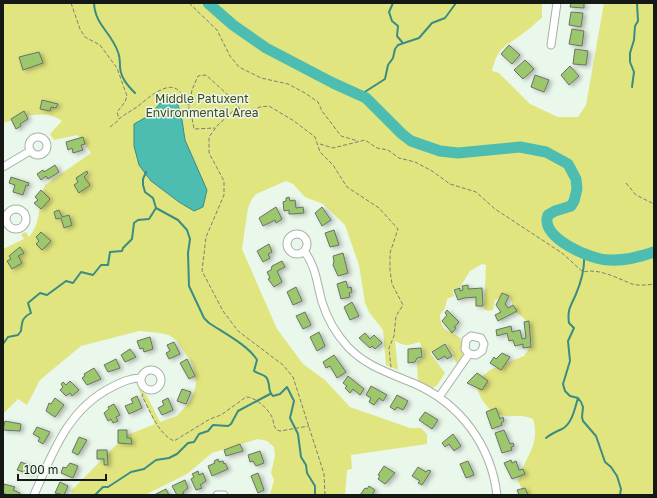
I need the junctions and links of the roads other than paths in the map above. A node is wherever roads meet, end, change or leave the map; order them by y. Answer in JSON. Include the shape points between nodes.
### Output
{"nodes":[{"id":1,"x":557,"y":3,"type":"edge"},
{"id":2,"x":551,"y":45,"type":"dead end"},
{"id":3,"x":30,"y":151,"type":"dead end"},
{"id":4,"x":3,"y":167,"type":"edge"},
{"id":5,"x":304,"y":251,"type":"dead end"},
{"id":6,"x":469,"y":354,"type":"dead end"},
{"id":7,"x":141,"y":378,"type":"junction"},
{"id":8,"x":439,"y":397,"type":"junction"},
{"id":9,"x":34,"y":495,"type":"edge"},
{"id":10,"x":217,"y":495,"type":"edge"},
{"id":11,"x":224,"y":495,"type":"edge"},
{"id":12,"x":497,"y":495,"type":"edge"}],
"edges":[{"from":1,"to":2,"type":"street"},
{"from":3,"to":4,"type":"street"},
{"from":5,"to":8,"type":"street","via":[[313,265],[325,312],[341,338],[362,360]]},
{"from":6,"to":8,"type":"street"},
{"from":7,"to":7,"type":"street","via":[[142,385],[151,390],[156,389],[161,383],[160,375],[155,371],[145,372]]},
{"from":7,"to":9,"type":"street","via":[[126,380],[106,390],[77,412],[55,446]]},
{"from":8,"to":12,"type":"street","via":[[464,419],[480,441],[491,468]]},
{"from":10,"to":11,"type":"street"}]}
